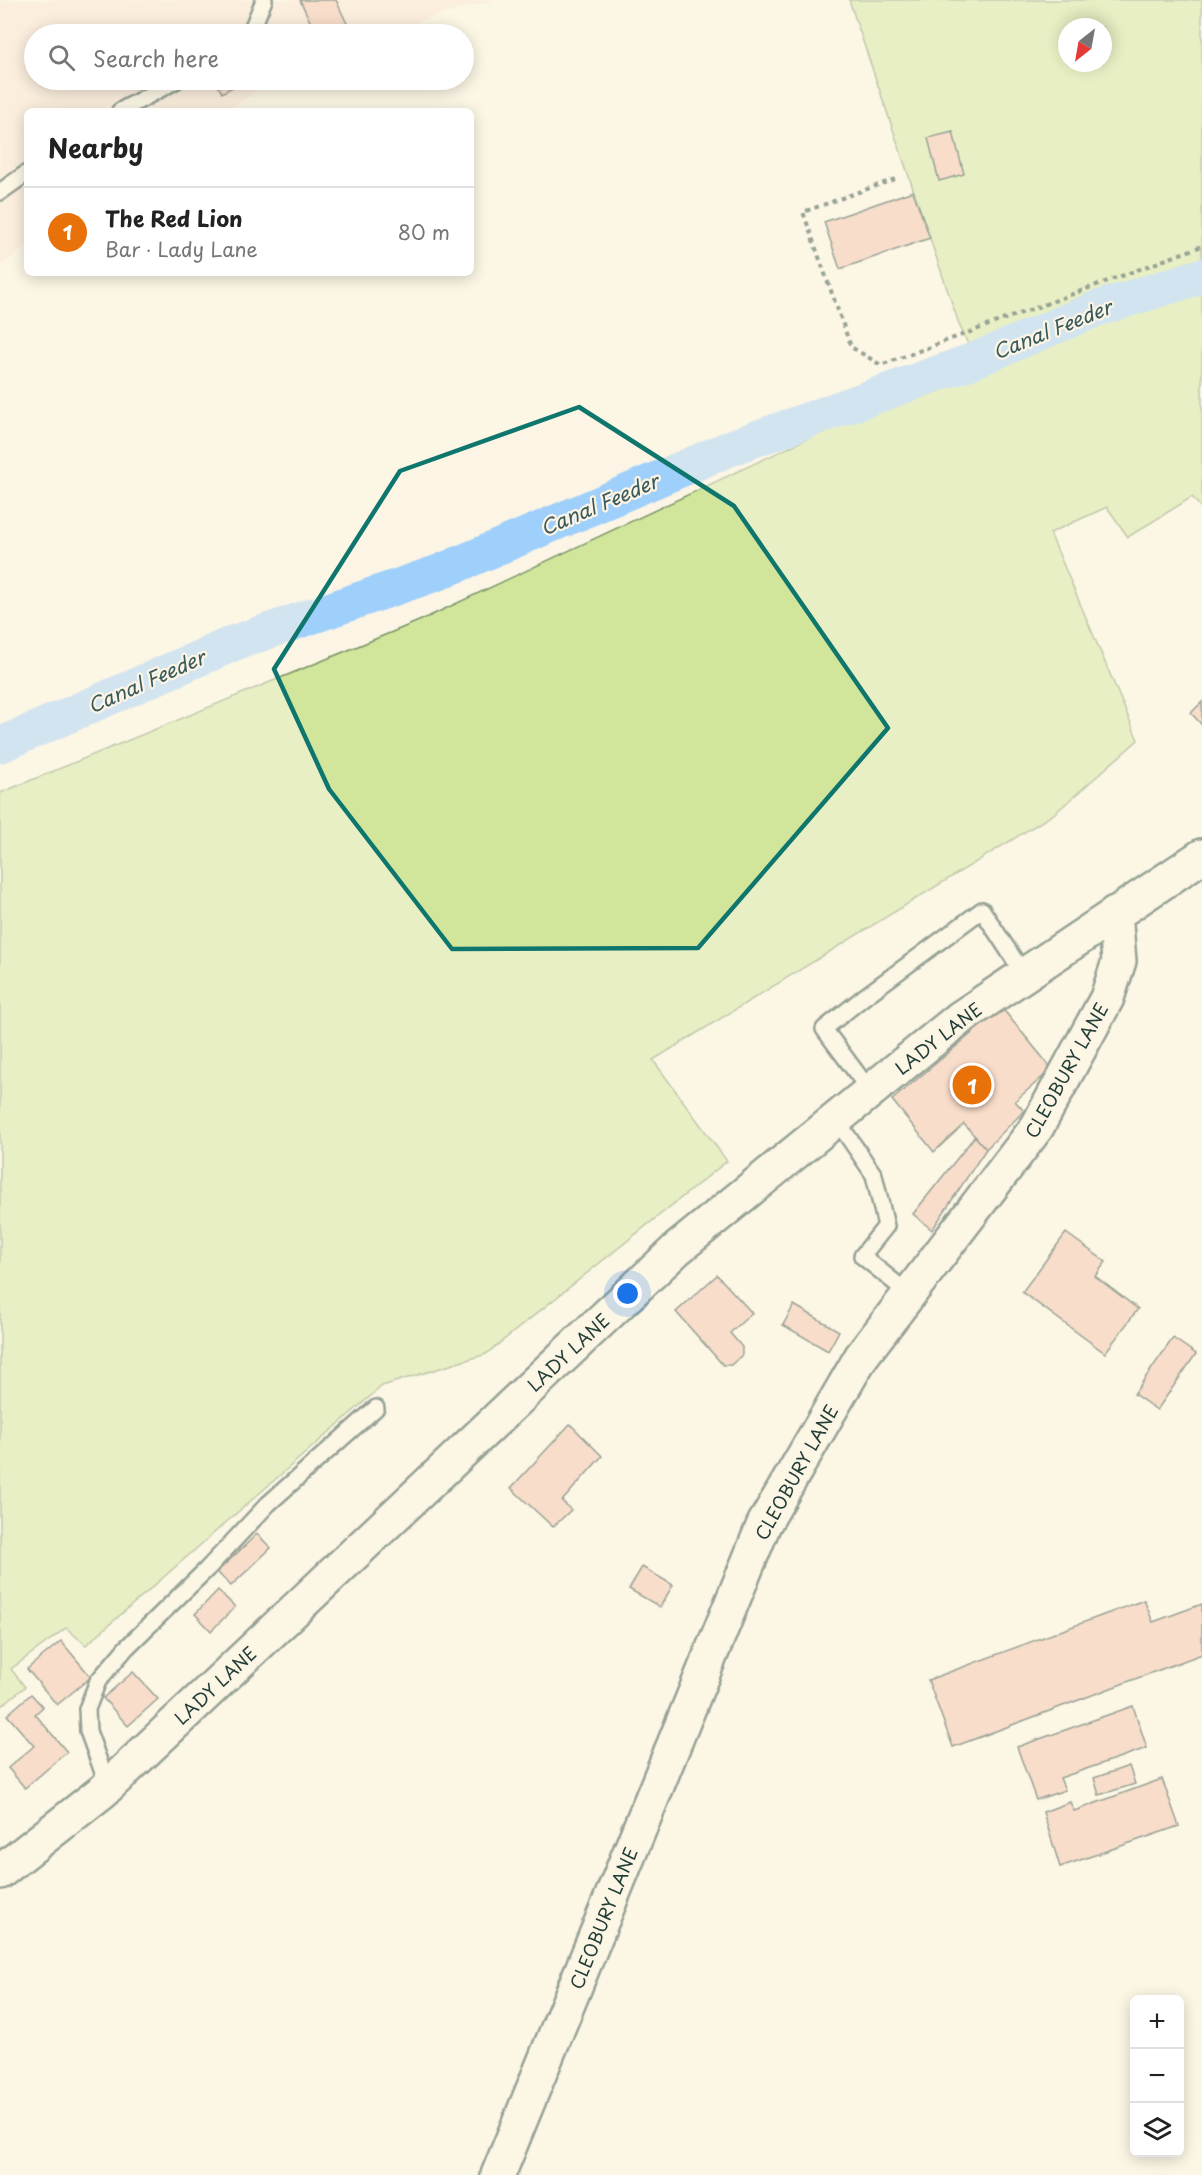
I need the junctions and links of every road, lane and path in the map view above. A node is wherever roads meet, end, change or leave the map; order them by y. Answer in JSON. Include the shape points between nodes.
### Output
{"nodes":[{"id":1,"x":264,"y":0,"type":"edge"},
{"id":2,"x":254,"y":24,"type":"edge"},
{"id":3,"x":159,"y":90,"type":"edge"},
{"id":4,"x":126,"y":108,"type":"edge"},
{"id":5,"x":24,"y":175,"type":"edge"},
{"id":6,"x":895,"y":179,"type":"dead end"},
{"id":7,"x":0,"y":192,"type":"edge"},
{"id":8,"x":1202,"y":246,"type":"edge"},
{"id":9,"x":1202,"y":856,"type":"edge"},
{"id":10,"x":1115,"y":913,"type":"junction"},
{"id":11,"x":1025,"y":976,"type":"junction"},
{"id":12,"x":870,"y":1091,"type":"junction"},
{"id":13,"x":836,"y":1119,"type":"junction"},
{"id":14,"x":909,"y":1294,"type":"junction"},
{"id":15,"x":376,"y":1408,"type":"dead end"},
{"id":16,"x":108,"y":1786,"type":"junction"},
{"id":17,"x":0,"y":1872,"type":"edge"},
{"id":18,"x":498,"y":2175,"type":"edge"}],
"edges":[{"from":1,"to":2,"type":"lane"},
{"from":3,"to":4,"type":"lane"},
{"from":5,"to":7,"type":"lane"},
{"from":6,"to":8,"type":"path","via":[[803,212],[851,346],[881,365]]},
{"from":9,"to":10,"type":"street","name":"LADY LANE"},
{"from":10,"to":11,"type":"street","name":"LADY LANE"},
{"from":10,"to":14,"type":"street","name":"CLEOBURY LANE","via":[[1119,961],[1107,998],[1037,1127]]},
{"from":11,"to":12,"type":"street","name":"LADY LANE","via":[[960,1018]]},
{"from":11,"to":12,"type":"lane","via":[[982,910],[864,997],[824,1029]]},
{"from":12,"to":13,"type":"street","name":"LADY LANE"},
{"from":13,"to":14,"type":"lane","via":[[874,1175],[886,1226],[862,1256]]},
{"from":13,"to":16,"type":"street","name":"LADY LANE","via":[[677,1250]]},
{"from":14,"to":18,"type":"street","name":"CLEOBURY LANE","via":[[861,1357],[764,1524]]},
{"from":15,"to":16,"type":"lane","via":[[268,1504],[98,1681],[87,1709],[88,1731]]},
{"from":16,"to":17,"type":"street","name":"LADY LANE"}]}
